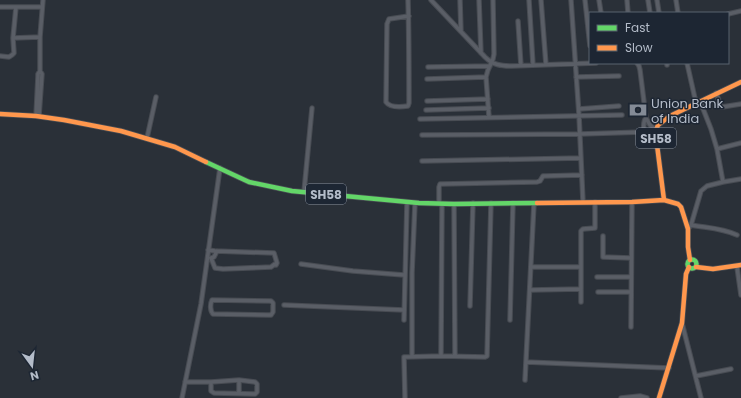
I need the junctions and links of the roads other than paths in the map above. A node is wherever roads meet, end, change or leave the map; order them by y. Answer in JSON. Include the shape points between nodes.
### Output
{"nodes":[{"id":1,"x":42,"y":0,"type":"edge"},
{"id":2,"x":408,"y":0,"type":"edge"},
{"id":3,"x":460,"y":0,"type":"edge"},
{"id":4,"x":479,"y":0,"type":"edge"},
{"id":5,"x":493,"y":0,"type":"edge"},
{"id":6,"x":529,"y":0,"type":"edge"},
{"id":7,"x":541,"y":0,"type":"edge"},
{"id":8,"x":571,"y":0,"type":"edge"},
{"id":9,"x":586,"y":0,"type":"edge"},
{"id":10,"x":599,"y":0,"type":"edge"},
{"id":11,"x":627,"y":0,"type":"edge"},
{"id":12,"x":648,"y":0,"type":"edge"},
{"id":13,"x":657,"y":0,"type":"edge"},
{"id":14,"x":676,"y":0,"type":"edge"},
{"id":15,"x":433,"y":1,"type":"edge"},
{"id":16,"x":0,"y":7,"type":"edge"},
{"id":17,"x":16,"y":7,"type":"junction"},
{"id":18,"x":42,"y":7,"type":"junction"},
{"id":19,"x":741,"y":11,"type":"edge"},
{"id":20,"x":601,"y":12,"type":"edge"},
{"id":21,"x":628,"y":12,"type":"edge"},
{"id":22,"x":650,"y":12,"type":"edge"},
{"id":23,"x":659,"y":12,"type":"edge"},
{"id":24,"x":678,"y":12,"type":"edge"},
{"id":25,"x":729,"y":14,"type":"edge"},
{"id":26,"x":409,"y":16,"type":"junction"},
{"id":27,"x":518,"y":21,"type":"dead end"},
{"id":28,"x":461,"y":31,"type":"junction"},
{"id":29,"x":589,"y":34,"type":"edge"},
{"id":30,"x":40,"y":37,"type":"junction"},
{"id":31,"x":14,"y":38,"type":"junction"},
{"id":32,"x":481,"y":53,"type":"junction"},
{"id":33,"x":0,"y":56,"type":"edge"},
{"id":34,"x":589,"y":63,"type":"edge"},
{"id":35,"x":575,"y":64,"type":"junction"},
{"id":36,"x":639,"y":64,"type":"edge"},
{"id":37,"x":687,"y":64,"type":"edge"},
{"id":38,"x":491,"y":65,"type":"junction"},
{"id":39,"x":533,"y":65,"type":"junction"},
{"id":40,"x":546,"y":65,"type":"junction"},
{"id":41,"x":521,"y":66,"type":"junction"},
{"id":42,"x":428,"y":68,"type":"dead end"},
{"id":43,"x":619,"y":76,"type":"dead end"},
{"id":44,"x":486,"y":77,"type":"junction"},
{"id":45,"x":576,"y":77,"type":"junction"},
{"id":46,"x":427,"y":79,"type":"dead end"},
{"id":47,"x":741,"y":82,"type":"edge"},
{"id":48,"x":716,"y":93,"type":"junction"},
{"id":49,"x":156,"y":97,"type":"dead end"},
{"id":50,"x":488,"y":99,"type":"junction"},
{"id":51,"x":427,"y":101,"type":"dead end"},
{"id":52,"x":698,"y":102,"type":"junction"},
{"id":53,"x":741,"y":104,"type":"edge"},
{"id":54,"x":619,"y":106,"type":"dead end"},
{"id":55,"x":312,"y":108,"type":"dead end"},
{"id":56,"x":488,"y":108,"type":"junction"},
{"id":57,"x":579,"y":109,"type":"junction"},
{"id":58,"x":426,"y":110,"type":"dead end"},
{"id":59,"x":0,"y":114,"type":"edge"},
{"id":60,"x":579,"y":115,"type":"junction"},
{"id":61,"x":622,"y":115,"type":"dead end"},
{"id":62,"x":38,"y":116,"type":"junction"},
{"id":63,"x":489,"y":117,"type":"junction"},
{"id":64,"x":646,"y":118,"type":"junction"},
{"id":65,"x":420,"y":119,"type":"dead end"},
{"id":66,"x":656,"y":130,"type":"junction"},
{"id":67,"x":580,"y":134,"type":"junction"},
{"id":68,"x":422,"y":135,"type":"dead end"},
{"id":69,"x":148,"y":138,"type":"junction"},
{"id":70,"x":741,"y":143,"type":"edge"},
{"id":71,"x":717,"y":149,"type":"junction"},
{"id":72,"x":581,"y":158,"type":"junction"},
{"id":73,"x":422,"y":161,"type":"dead end"},
{"id":74,"x":220,"y":168,"type":"junction"},
{"id":75,"x":582,"y":175,"type":"junction"},
{"id":76,"x":741,"y":179,"type":"edge"},
{"id":77,"x":723,"y":182,"type":"junction"},
{"id":78,"x":304,"y":192,"type":"junction"},
{"id":79,"x":664,"y":200,"type":"junction"},
{"id":80,"x":407,"y":202,"type":"junction"},
{"id":81,"x":583,"y":202,"type":"junction"},
{"id":82,"x":595,"y":202,"type":"junction"},
{"id":83,"x":632,"y":202,"type":"junction"},
{"id":84,"x":415,"y":203,"type":"junction"},
{"id":85,"x":473,"y":203,"type":"junction"},
{"id":86,"x":491,"y":203,"type":"junction"},
{"id":87,"x":512,"y":203,"type":"junction"},
{"id":88,"x":534,"y":203,"type":"junction"},
{"id":89,"x":440,"y":204,"type":"junction"},
{"id":90,"x":454,"y":204,"type":"junction"},
{"id":91,"x":690,"y":227,"type":"junction"},
{"id":92,"x":737,"y":235,"type":"dead end"},
{"id":93,"x":603,"y":236,"type":"dead end"},
{"id":94,"x":208,"y":250,"type":"junction"},
{"id":95,"x":217,"y":251,"type":"junction"},
{"id":96,"x":631,"y":258,"type":"junction"},
{"id":97,"x":690,"y":260,"type":"junction"},
{"id":98,"x":301,"y":264,"type":"dead end"},
{"id":99,"x":581,"y":266,"type":"junction"},
{"id":100,"x":739,"y":266,"type":"edge"},
{"id":101,"x":531,"y":267,"type":"junction"},
{"id":102,"x":689,"y":267,"type":"junction"},
{"id":103,"x":696,"y":267,"type":"junction"},
{"id":104,"x":404,"y":274,"type":"junction"},
{"id":105,"x":597,"y":277,"type":"dead end"},
{"id":106,"x":631,"y":277,"type":"junction"},
{"id":107,"x":581,"y":289,"type":"junction"},
{"id":108,"x":530,"y":290,"type":"junction"},
{"id":109,"x":598,"y":292,"type":"dead end"},
{"id":110,"x":631,"y":292,"type":"junction"},
{"id":111,"x":741,"y":295,"type":"edge"},
{"id":112,"x":581,"y":302,"type":"dead end"},
{"id":113,"x":284,"y":305,"type":"dead end"},
{"id":114,"x":201,"y":306,"type":"junction"},
{"id":115,"x":470,"y":306,"type":"dead end"},
{"id":116,"x":211,"y":308,"type":"junction"},
{"id":117,"x":404,"y":310,"type":"junction"},
{"id":118,"x":404,"y":320,"type":"dead end"},
{"id":119,"x":510,"y":320,"type":"dead end"},
{"id":120,"x":682,"y":323,"type":"junction"},
{"id":121,"x":631,"y":327,"type":"dead end"},
{"id":122,"x":412,"y":356,"type":"junction"},
{"id":123,"x":441,"y":356,"type":"junction"},
{"id":124,"x":455,"y":356,"type":"junction"},
{"id":125,"x":526,"y":362,"type":"junction"},
{"id":126,"x":669,"y":368,"type":"junction"},
{"id":127,"x":731,"y":369,"type":"dead end"},
{"id":128,"x":696,"y":376,"type":"junction"},
{"id":129,"x":239,"y":380,"type":"junction"},
{"id":130,"x":525,"y":380,"type":"dead end"},
{"id":131,"x":185,"y":382,"type":"junction"},
{"id":132,"x":211,"y":382,"type":"junction"},
{"id":133,"x":239,"y":393,"type":"junction"},
{"id":134,"x":182,"y":398,"type":"edge"},
{"id":135,"x":405,"y":398,"type":"edge"},
{"id":136,"x":621,"y":398,"type":"edge"},
{"id":137,"x":647,"y":398,"type":"edge"},
{"id":138,"x":659,"y":398,"type":"edge"},
{"id":139,"x":701,"y":398,"type":"edge"}],
"edges":[{"from":1,"to":18,"type":"street"},
{"from":2,"to":26,"type":"street"},
{"from":3,"to":28,"type":"street"},
{"from":4,"to":32,"type":"street"},
{"from":5,"to":38,"type":"street","via":[[494,54]]},
{"from":6,"to":39,"type":"street"},
{"from":7,"to":40,"type":"street"},
{"from":8,"to":35,"type":"street"},
{"from":9,"to":29,"type":"street"},
{"from":10,"to":20,"type":"street"},
{"from":11,"to":21,"type":"street"},
{"from":12,"to":22,"type":"street"},
{"from":13,"to":23,"type":"street"},
{"from":14,"to":24,"type":"street"},
{"from":15,"to":28,"type":"street"},
{"from":16,"to":17,"type":"street"},
{"from":17,"to":18,"type":"street"},
{"from":17,"to":31,"type":"street"},
{"from":18,"to":30,"type":"street"},
{"from":19,"to":25,"type":"street"},
{"from":26,"to":26,"type":"street","via":[[389,19],[387,24],[386,102],[390,106],[408,106],[409,103]]},
{"from":27,"to":41,"type":"street"},
{"from":28,"to":32,"type":"street"},
{"from":30,"to":31,"type":"street"},
{"from":30,"to":62,"type":"street","via":[[42,74]]},
{"from":31,"to":33,"type":"street","via":[[14,53],[9,57]]},
{"from":32,"to":38,"type":"street"},
{"from":34,"to":35,"type":"street"},
{"from":35,"to":40,"type":"street"},
{"from":35,"to":45,"type":"street"},
{"from":36,"to":64,"type":"street"},
{"from":37,"to":52,"type":"street"},
{"from":38,"to":41,"type":"street"},
{"from":38,"to":42,"type":"street"},
{"from":38,"to":44,"type":"street"},
{"from":39,"to":40,"type":"street"},
{"from":39,"to":41,"type":"street"},
{"from":43,"to":45,"type":"street"},
{"from":44,"to":46,"type":"street"},
{"from":44,"to":50,"type":"street"},
{"from":45,"to":57,"type":"street"},
{"from":47,"to":48,"type":"main road","number":"SH58"},
{"from":48,"to":52,"type":"main road","number":"SH58"},
{"from":48,"to":53,"type":"street","via":[[722,107]]},
{"from":49,"to":69,"type":"street"},
{"from":50,"to":51,"type":"street"},
{"from":50,"to":56,"type":"street"},
{"from":52,"to":66,"type":"main road","number":"SH58","via":[[670,116],[658,125]]},
{"from":52,"to":71,"type":"street"},
{"from":54,"to":57,"type":"street"},
{"from":55,"to":78,"type":"street"},
{"from":56,"to":58,"type":"street"},
{"from":56,"to":63,"type":"street"},
{"from":57,"to":60,"type":"street"},
{"from":59,"to":62,"type":"main road","number":"SH58"},
{"from":60,"to":61,"type":"street"},
{"from":60,"to":63,"type":"street"},
{"from":60,"to":67,"type":"street"},
{"from":62,"to":69,"type":"main road","number":"SH58","via":[[90,124]]},
{"from":63,"to":65,"type":"street"},
{"from":64,"to":66,"type":"street"},
{"from":64,"to":67,"type":"street","via":[[643,132]]},
{"from":66,"to":79,"type":"main road","number":"SH58"},
{"from":67,"to":68,"type":"street"},
{"from":67,"to":72,"type":"street"},
{"from":69,"to":74,"type":"main road","number":"SH58","via":[[175,147]]},
{"from":70,"to":71,"type":"street"},
{"from":71,"to":77,"type":"street"},
{"from":72,"to":73,"type":"street"},
{"from":72,"to":75,"type":"street"},
{"from":74,"to":78,"type":"main road","number":"SH58","via":[[249,182]]},
{"from":74,"to":94,"type":"street"},
{"from":75,"to":81,"type":"street"},
{"from":75,"to":89,"type":"street","via":[[543,176],[537,182],[440,184]]},
{"from":76,"to":77,"type":"street"},
{"from":77,"to":91,"type":"street","via":[[707,186],[701,191]]},
{"from":78,"to":80,"type":"main road","number":"SH58"},
{"from":79,"to":83,"type":"main road","number":"SH58"},
{"from":79,"to":91,"type":"main road","via":[[681,207]]},
{"from":80,"to":84,"type":"main road","number":"SH58"},
{"from":80,"to":104,"type":"street"},
{"from":81,"to":82,"type":"main road","number":"SH58"},
{"from":81,"to":88,"type":"main road","number":"SH58"},
{"from":82,"to":83,"type":"main road","number":"SH58"},
{"from":82,"to":99,"type":"street","via":[[595,228],[581,231]]},
{"from":83,"to":96,"type":"street"},
{"from":84,"to":89,"type":"main road","number":"SH58"},
{"from":84,"to":122,"type":"street"},
{"from":85,"to":86,"type":"main road","number":"SH58"},
{"from":85,"to":90,"type":"main road","number":"SH58"},
{"from":85,"to":115,"type":"street"},
{"from":86,"to":87,"type":"main road","number":"SH58"},
{"from":86,"to":124,"type":"street","via":[[487,356]]},
{"from":87,"to":88,"type":"main road","number":"SH58"},
{"from":87,"to":119,"type":"street"},
{"from":88,"to":101,"type":"street"},
{"from":89,"to":90,"type":"main road","number":"SH58"},
{"from":89,"to":123,"type":"street"},
{"from":90,"to":124,"type":"street"},
{"from":91,"to":92,"type":"street","via":[[723,230]]},
{"from":91,"to":97,"type":"main road"},
{"from":93,"to":96,"type":"street","via":[[603,257]]},
{"from":94,"to":95,"type":"street"},
{"from":94,"to":114,"type":"street"},
{"from":95,"to":95,"type":"street","via":[[211,258],[215,268],[271,267],[277,263],[275,253]]},
{"from":96,"to":106,"type":"street"},
{"from":97,"to":102,"type":"main road"},
{"from":97,"to":103,"type":"main road","via":[[696,261]]},
{"from":98,"to":104,"type":"street"},
{"from":99,"to":101,"type":"street"},
{"from":99,"to":107,"type":"street"},
{"from":100,"to":103,"type":"main road","via":[[713,269]]},
{"from":100,"to":111,"type":"street"},
{"from":101,"to":108,"type":"street"},
{"from":102,"to":103,"type":"main road"},
{"from":102,"to":120,"type":"main road","via":[[686,274]]},
{"from":104,"to":117,"type":"street"},
{"from":105,"to":106,"type":"street"},
{"from":106,"to":110,"type":"street"},
{"from":107,"to":108,"type":"street"},
{"from":107,"to":112,"type":"street"},
{"from":108,"to":125,"type":"street"},
{"from":109,"to":110,"type":"street"},
{"from":110,"to":121,"type":"street"},
{"from":113,"to":117,"type":"street"},
{"from":114,"to":116,"type":"street"},
{"from":114,"to":131,"type":"street"},
{"from":116,"to":116,"type":"street","via":[[211,302],[214,300],[271,301],[273,304],[272,314],[268,315],[214,314]]},
{"from":117,"to":118,"type":"street"},
{"from":120,"to":126,"type":"main road"},
{"from":120,"to":128,"type":"street"},
{"from":122,"to":123,"type":"street"},
{"from":122,"to":135,"type":"street","via":[[404,358]]},
{"from":123,"to":124,"type":"street"},
{"from":125,"to":126,"type":"street"},
{"from":125,"to":130,"type":"street"},
{"from":126,"to":138,"type":"main road"},
{"from":127,"to":128,"type":"street"},
{"from":128,"to":139,"type":"street"},
{"from":129,"to":132,"type":"street"},
{"from":129,"to":133,"type":"street"},
{"from":129,"to":133,"type":"street","via":[[257,384],[256,393]]},
{"from":131,"to":132,"type":"street"},
{"from":131,"to":134,"type":"street"},
{"from":132,"to":133,"type":"street","via":[[212,393]]},
{"from":136,"to":137,"type":"street"}]}
